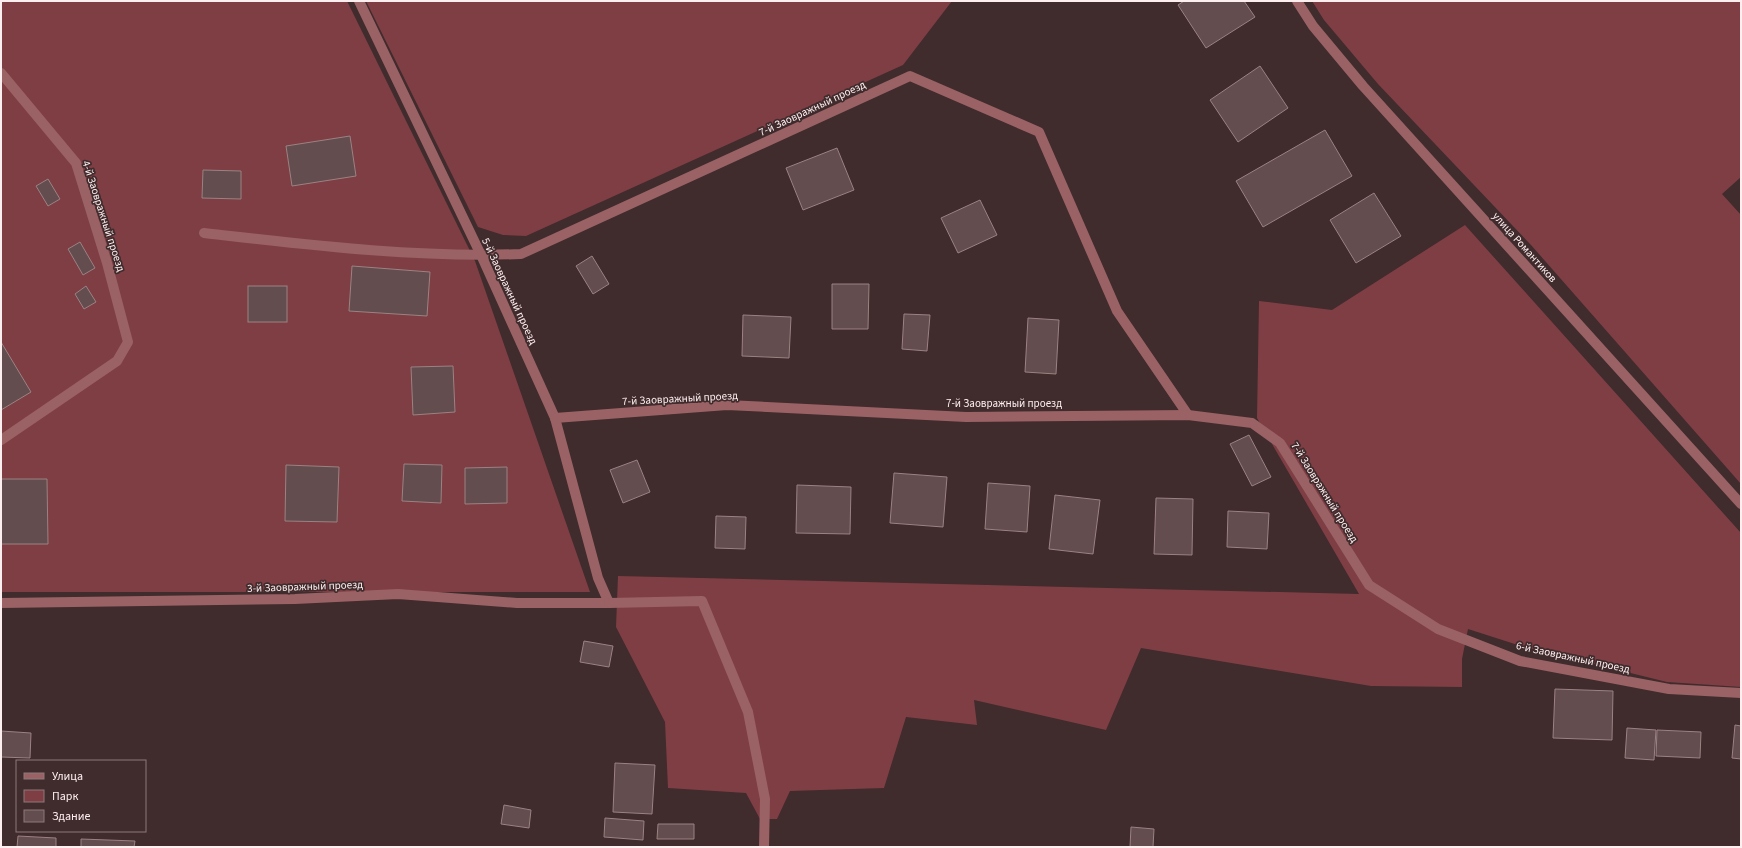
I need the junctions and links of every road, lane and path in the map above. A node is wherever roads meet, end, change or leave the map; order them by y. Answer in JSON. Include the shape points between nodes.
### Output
{"nodes":[{"id":1,"x":359,"y":1,"type":"edge"},
{"id":2,"x":1297,"y":1,"type":"edge"},
{"id":3,"x":1,"y":73,"type":"edge"},
{"id":4,"x":204,"y":233,"type":"dead end"},
{"id":5,"x":481,"y":255,"type":"junction"},
{"id":6,"x":1188,"y":415,"type":"junction"},
{"id":7,"x":555,"y":418,"type":"junction"},
{"id":8,"x":1,"y":440,"type":"edge"},
{"id":9,"x":1741,"y":504,"type":"edge"},
{"id":10,"x":1368,"y":585,"type":"joint"},
{"id":11,"x":1,"y":603,"type":"edge"},
{"id":12,"x":609,"y":603,"type":"junction"},
{"id":13,"x":1741,"y":693,"type":"edge"},
{"id":14,"x":764,"y":847,"type":"edge"}],
"edges":[{"from":1,"to":5,"type":"street","name":"5-й Заовражный проезд"},
{"from":2,"to":9,"type":"street","name":"улица Романтиков","via":[[1313,26],[1364,86]]},
{"from":3,"to":8,"type":"street","name":"4-й Заовражный проезд","via":[[76,162],[128,342],[117,361]]},
{"from":4,"to":5,"type":"street","via":[[344,249]]},
{"from":5,"to":6,"type":"street","name":"7-й Заовражный проезд","via":[[521,254],[910,76],[1039,132],[1117,311]]},
{"from":5,"to":7,"type":"street","name":"5-й Заовражный проезд"},
{"from":6,"to":7,"type":"street","name":"7-й Заовражный проезд","via":[[966,416],[727,405]]},
{"from":6,"to":10,"type":"street","name":"7-й Заовражный проезд","via":[[1252,423],[1280,443]]},
{"from":7,"to":12,"type":"street","name":"5-й Заовражный проезд","via":[[598,578]]},
{"from":10,"to":13,"type":"street","name":"6-й Заовражный проезд","via":[[1438,629],[1520,660],[1669,689]]},
{"from":11,"to":12,"type":"street","name":"3-й Заовражный проезд","via":[[295,599],[398,594],[517,603]]},
{"from":12,"to":14,"type":"street","name":"3-й Заовражный проезд","via":[[702,601],[748,712],[765,799]]}]}
